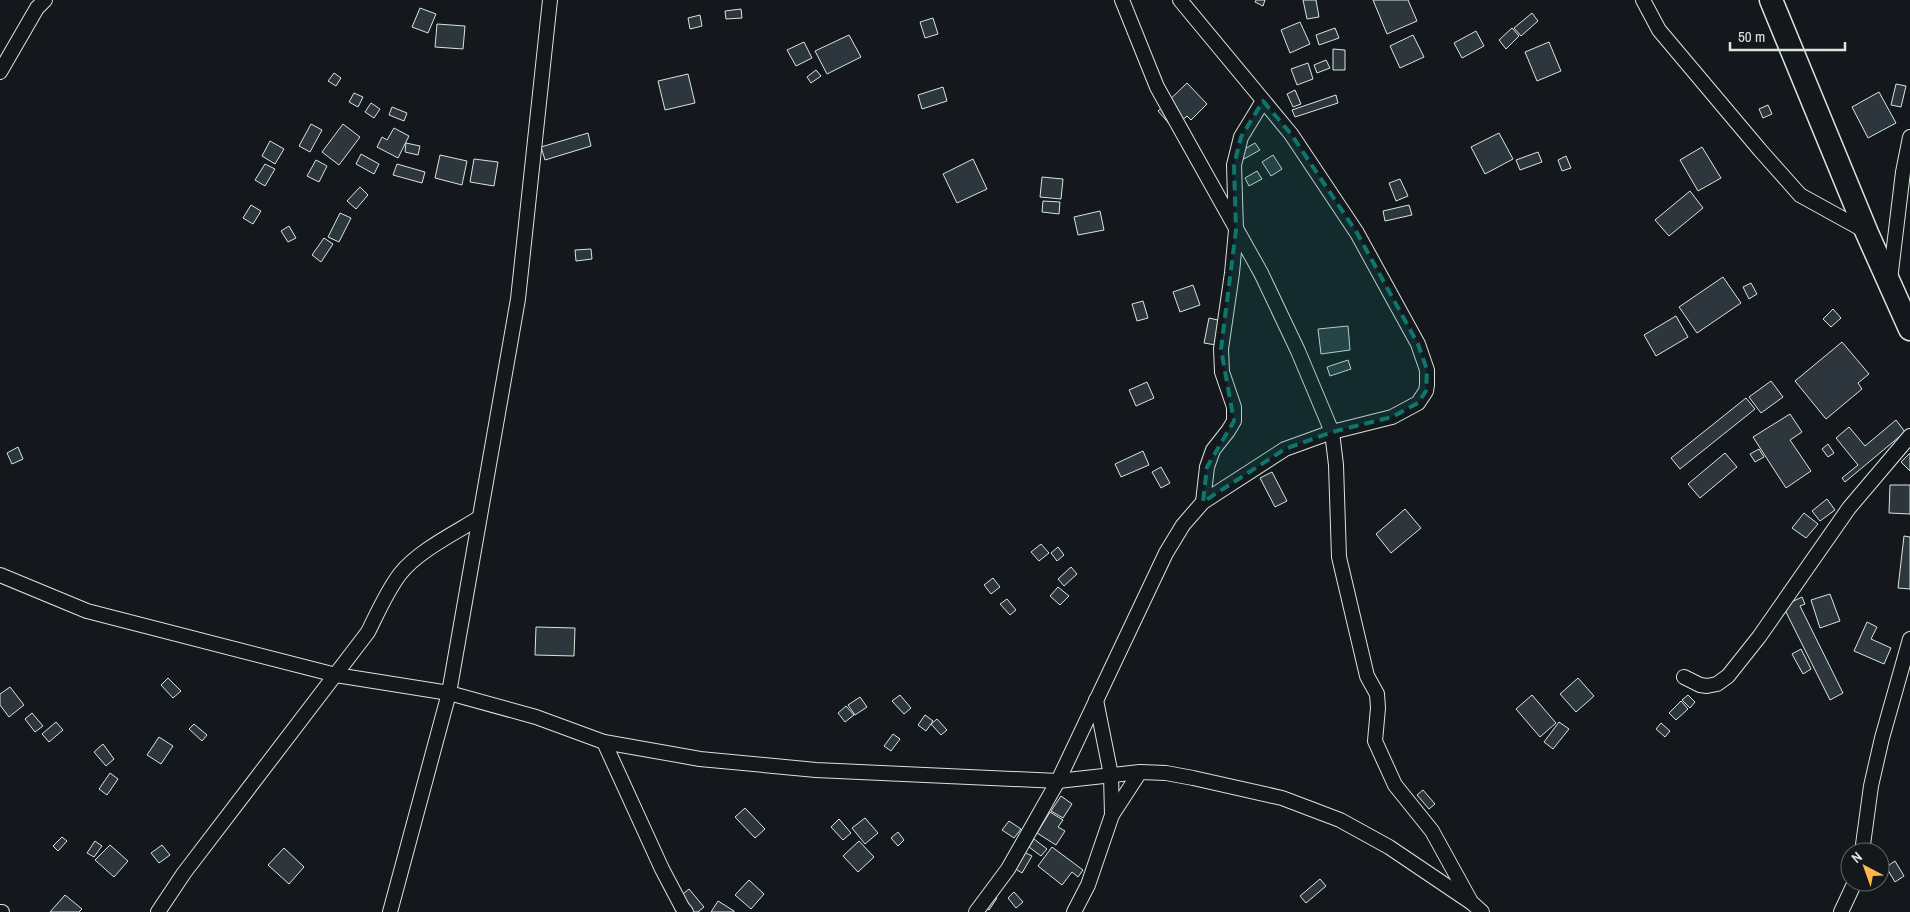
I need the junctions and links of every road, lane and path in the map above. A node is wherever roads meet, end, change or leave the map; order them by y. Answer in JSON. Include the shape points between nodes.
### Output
{"nodes":[{"id":1,"x":45,"y":0,"type":"edge"},
{"id":2,"x":550,"y":0,"type":"edge"},
{"id":3,"x":1122,"y":0,"type":"edge"},
{"id":4,"x":1180,"y":0,"type":"edge"},
{"id":5,"x":1642,"y":0,"type":"edge"},
{"id":6,"x":1771,"y":0,"type":"edge"},
{"id":7,"x":0,"y":72,"type":"edge"},
{"id":8,"x":1263,"y":100,"type":"junction"},
{"id":9,"x":1910,"y":137,"type":"edge"},
{"id":10,"x":1236,"y":230,"type":"junction"},
{"id":11,"x":1867,"y":233,"type":"junction"},
{"id":12,"x":1890,"y":282,"type":"junction"},
{"id":13,"x":1910,"y":329,"type":"edge"},
{"id":14,"x":1332,"y":432,"type":"junction"},
{"id":15,"x":1910,"y":436,"type":"edge"},
{"id":16,"x":1203,"y":502,"type":"junction"},
{"id":17,"x":479,"y":518,"type":"junction"},
{"id":18,"x":0,"y":576,"type":"edge"},
{"id":19,"x":1910,"y":639,"type":"edge"},
{"id":20,"x":336,"y":675,"type":"junction"},
{"id":21,"x":1684,"y":677,"type":"dead end"},
{"id":22,"x":449,"y":693,"type":"junction"},
{"id":23,"x":1096,"y":700,"type":"junction"},
{"id":24,"x":604,"y":742,"type":"junction"},
{"id":25,"x":1140,"y":772,"type":"junction"},
{"id":26,"x":1111,"y":774,"type":"junction"},
{"id":27,"x":1058,"y":781,"type":"junction"},
{"id":28,"x":1112,"y":815,"type":"junction"},
{"id":29,"x":1863,"y":842,"type":"edge"},
{"id":30,"x":1850,"y":892,"type":"edge"},
{"id":31,"x":1477,"y":907,"type":"edge"},
{"id":32,"x":158,"y":912,"type":"edge"},
{"id":33,"x":390,"y":912,"type":"edge"},
{"id":34,"x":686,"y":912,"type":"edge"},
{"id":35,"x":976,"y":912,"type":"edge"},
{"id":36,"x":1074,"y":912,"type":"edge"},
{"id":37,"x":1841,"y":912,"type":"edge"}],
"edges":[{"from":1,"to":7,"type":"street","via":[[37,8]]},
{"from":2,"to":17,"type":"street","via":[[518,299]]},
{"from":3,"to":10,"type":"street","via":[[1157,87]]},
{"from":4,"to":8,"type":"street"},
{"from":5,"to":11,"type":"street","via":[[1659,30],[1800,195]]},
{"from":6,"to":11,"type":"main road"},
{"from":8,"to":10,"type":"street","via":[[1241,137],[1234,166]]},
{"from":8,"to":14,"type":"street","via":[[1291,134],[1357,233],[1418,344],[1427,370],[1426,391],[1418,403],[1392,417]]},
{"from":9,"to":12,"type":"street"},
{"from":10,"to":14,"type":"street","via":[[1261,273]]},
{"from":10,"to":16,"type":"street","via":[[1220,349],[1222,372],[1234,407],[1234,421],[1213,450],[1206,467]]},
{"from":11,"to":12,"type":"main road"},
{"from":12,"to":13,"type":"main road"},
{"from":14,"to":16,"type":"street","via":[[1285,449]]},
{"from":14,"to":31,"type":"street","via":[[1339,557],[1367,676],[1377,694],[1375,741],[1395,785],[1432,831]]},
{"from":15,"to":21,"type":"street","via":[[1849,508],[1728,676],[1707,686]]},
{"from":16,"to":23,"type":"street","via":[[1166,553]]},
{"from":17,"to":20,"type":"street","via":[[421,555],[401,572],[368,632]]},
{"from":17,"to":22,"type":"street"},
{"from":18,"to":20,"type":"street","via":[[87,611]]},
{"from":19,"to":29,"type":"street","via":[[1882,738]]},
{"from":20,"to":22,"type":"street"},
{"from":20,"to":32,"type":"street","via":[[184,873]]},
{"from":22,"to":24,"type":"street","via":[[536,717]]},
{"from":22,"to":33,"type":"street"},
{"from":23,"to":26,"type":"street"},
{"from":23,"to":27,"type":"street"},
{"from":24,"to":27,"type":"street","via":[[700,759],[816,770]]},
{"from":24,"to":34,"type":"street","via":[[662,868]]},
{"from":25,"to":26,"type":"street"},
{"from":25,"to":28,"type":"street"},
{"from":25,"to":31,"type":"street","via":[[1166,773],[1282,798],[1340,820],[1389,847]]},
{"from":26,"to":27,"type":"street"},
{"from":26,"to":28,"type":"street"},
{"from":27,"to":35,"type":"street","via":[[1008,869]]},
{"from":28,"to":36,"type":"street","via":[[1088,885]]},
{"from":30,"to":37,"type":"street"}]}
